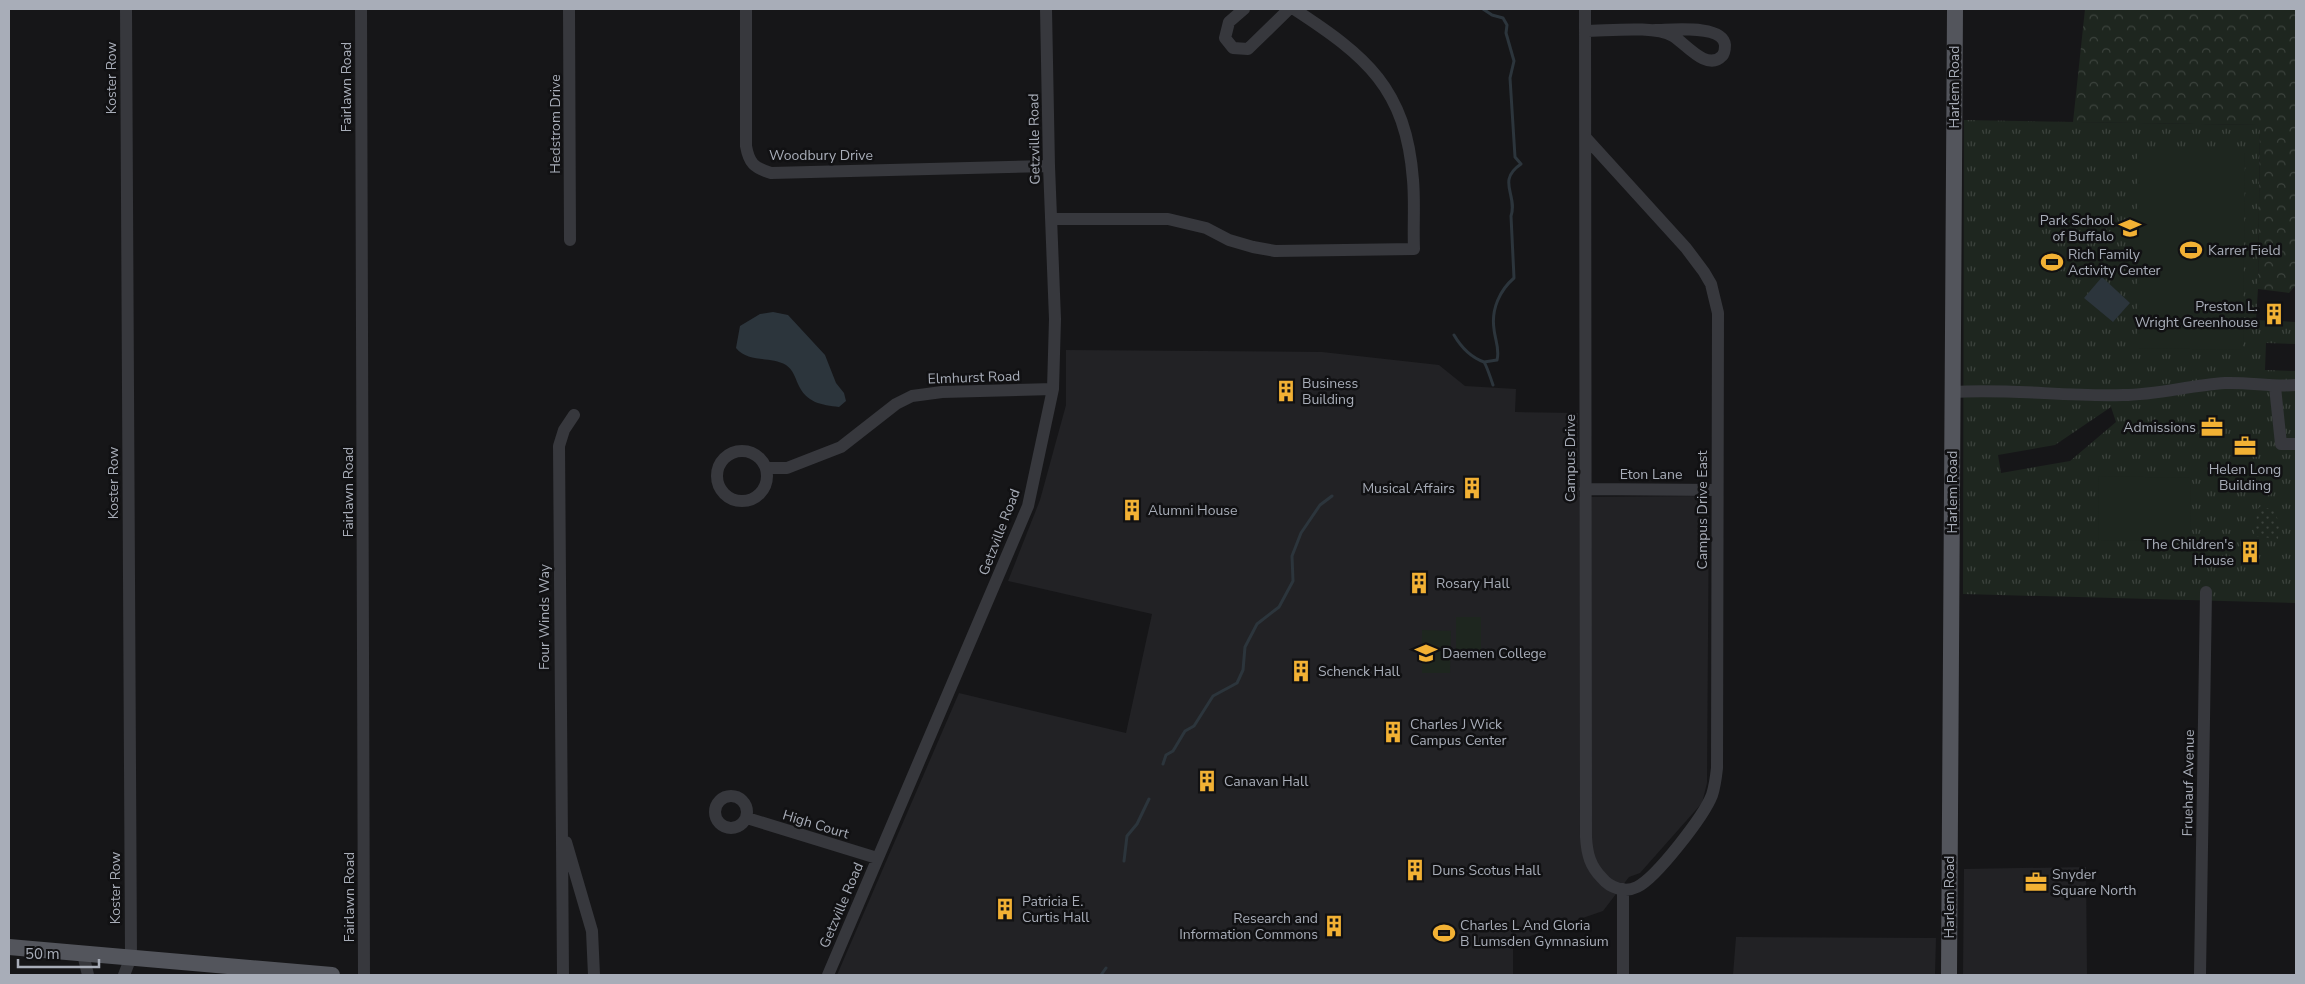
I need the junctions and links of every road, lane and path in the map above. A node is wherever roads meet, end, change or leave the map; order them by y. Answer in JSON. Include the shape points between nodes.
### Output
{"nodes":[{"id":1,"x":126,"y":9,"type":"edge"},
{"id":2,"x":361,"y":9,"type":"edge"},
{"id":3,"x":569,"y":9,"type":"edge"},
{"id":4,"x":746,"y":9,"type":"edge"},
{"id":5,"x":1046,"y":9,"type":"edge"},
{"id":6,"x":1244,"y":9,"type":"edge"},
{"id":7,"x":1289,"y":9,"type":"edge"},
{"id":8,"x":1294,"y":9,"type":"edge"},
{"id":9,"x":1585,"y":9,"type":"edge"},
{"id":10,"x":1955,"y":9,"type":"edge"},
{"id":11,"x":1655,"y":30,"type":"junction"},
{"id":12,"x":1585,"y":31,"type":"junction"},
{"id":13,"x":1586,"y":138,"type":"junction"},
{"id":14,"x":1049,"y":166,"type":"junction"},
{"id":15,"x":1051,"y":219,"type":"junction"},
{"id":16,"x":570,"y":240,"type":"dead end"},
{"id":17,"x":2296,"y":385,"type":"edge"},
{"id":18,"x":2275,"y":386,"type":"junction"},
{"id":19,"x":1053,"y":389,"type":"junction"},
{"id":20,"x":1952,"y":392,"type":"junction"},
{"id":21,"x":574,"y":415,"type":"dead end"},
{"id":22,"x":2296,"y":444,"type":"edge"},
{"id":23,"x":767,"y":468,"type":"junction"},
{"id":24,"x":1585,"y":489,"type":"junction"},
{"id":25,"x":1718,"y":490,"type":"junction"},
{"id":26,"x":2206,"y":592,"type":"dead end"},
{"id":27,"x":747,"y":818,"type":"dead end"},
{"id":28,"x":561,"y":823,"type":"junction"},
{"id":29,"x":877,"y":858,"type":"junction"},
{"id":30,"x":1623,"y":890,"type":"junction"},
{"id":31,"x":9,"y":947,"type":"edge"},
{"id":32,"x":83,"y":954,"type":"junction"},
{"id":33,"x":131,"y":957,"type":"junction"},
{"id":34,"x":88,"y":975,"type":"edge"},
{"id":35,"x":124,"y":975,"type":"edge"},
{"id":36,"x":332,"y":975,"type":"edge"},
{"id":37,"x":364,"y":975,"type":"edge"},
{"id":38,"x":563,"y":975,"type":"edge"},
{"id":39,"x":594,"y":975,"type":"edge"},
{"id":40,"x":828,"y":975,"type":"edge"},
{"id":41,"x":1623,"y":975,"type":"edge"},
{"id":42,"x":1949,"y":975,"type":"edge"},
{"id":43,"x":2200,"y":975,"type":"edge"}],
"edges":[{"from":1,"to":33,"type":"street","name":"Koster Row"},
{"from":2,"to":37,"type":"street","name":"Fairlawn Road"},
{"from":3,"to":16,"type":"street","name":"Hedstrom Drive"},
{"from":4,"to":14,"type":"street","name":"Woodbury Drive","via":[[746,146],[748,159],[760,170],[771,173]]},
{"from":5,"to":14,"type":"street","name":"Getzville Road"},
{"from":6,"to":7,"type":"street","via":[[1229,22],[1225,38],[1232,48],[1248,49]]},
{"from":8,"to":15,"type":"street","via":[[1351,48],[1392,98],[1410,155],[1414,249],[1275,251],[1168,219]]},
{"from":9,"to":12,"type":"street","name":"Campus Drive"},
{"from":10,"to":20,"type":"main road","name":"Harlem Road"},
{"from":11,"to":11,"type":"street","via":[[1673,36],[1706,59],[1720,58],[1724,52],[1721,35],[1710,31]]},
{"from":11,"to":12,"type":"street"},
{"from":12,"to":13,"type":"street","name":"Campus Drive"},
{"from":13,"to":24,"type":"street","name":"Campus Drive"},
{"from":13,"to":25,"type":"street","name":"Campus Drive East","via":[[1686,248],[1711,284],[1718,325]]},
{"from":14,"to":15,"type":"street","name":"Getzville Road"},
{"from":15,"to":19,"type":"street","name":"Getzville Road","via":[[1055,319]]},
{"from":17,"to":18,"type":"street"},
{"from":18,"to":20,"type":"street","via":[[2226,383],[2124,396],[1990,390]]},
{"from":18,"to":22,"type":"street","via":[[2281,444]]},
{"from":19,"to":23,"type":"street","name":"Elmhurst Road","via":[[942,392],[912,396],[896,404],[841,447],[787,468]]},
{"from":19,"to":29,"type":"street","name":"Getzville Road","via":[[1028,506]]},
{"from":20,"to":42,"type":"main road","name":"Harlem Road"},
{"from":21,"to":28,"type":"street","name":"Four Winds Way","via":[[559,446]]},
{"from":23,"to":23,"type":"street","via":[[756,455],[740,450],[724,457],[717,472],[717,481],[726,496],[749,501],[762,492],[768,476]]},
{"from":24,"to":25,"type":"street","name":"Eton Lane"},
{"from":24,"to":30,"type":"street","name":"Campus Drive","via":[[1587,849],[1594,870],[1605,882]]},
{"from":25,"to":30,"type":"street","name":"Campus Drive East","via":[[1715,784],[1706,808],[1663,864],[1638,887]]},
{"from":26,"to":43,"type":"street","name":"Fruehauf Avenue"},
{"from":27,"to":29,"type":"street","name":"High Court"},
{"from":28,"to":38,"type":"street","name":"Four Winds Way"},
{"from":28,"to":39,"type":"street","name":"Four Winds Way","via":[[592,931]]},
{"from":29,"to":40,"type":"street","name":"Getzville Road"},
{"from":30,"to":41,"type":"street"},
{"from":31,"to":32,"type":"main road"},
{"from":32,"to":33,"type":"main road"},
{"from":32,"to":34,"type":"street"},
{"from":33,"to":35,"type":"street"},
{"from":33,"to":36,"type":"main road"}]}
